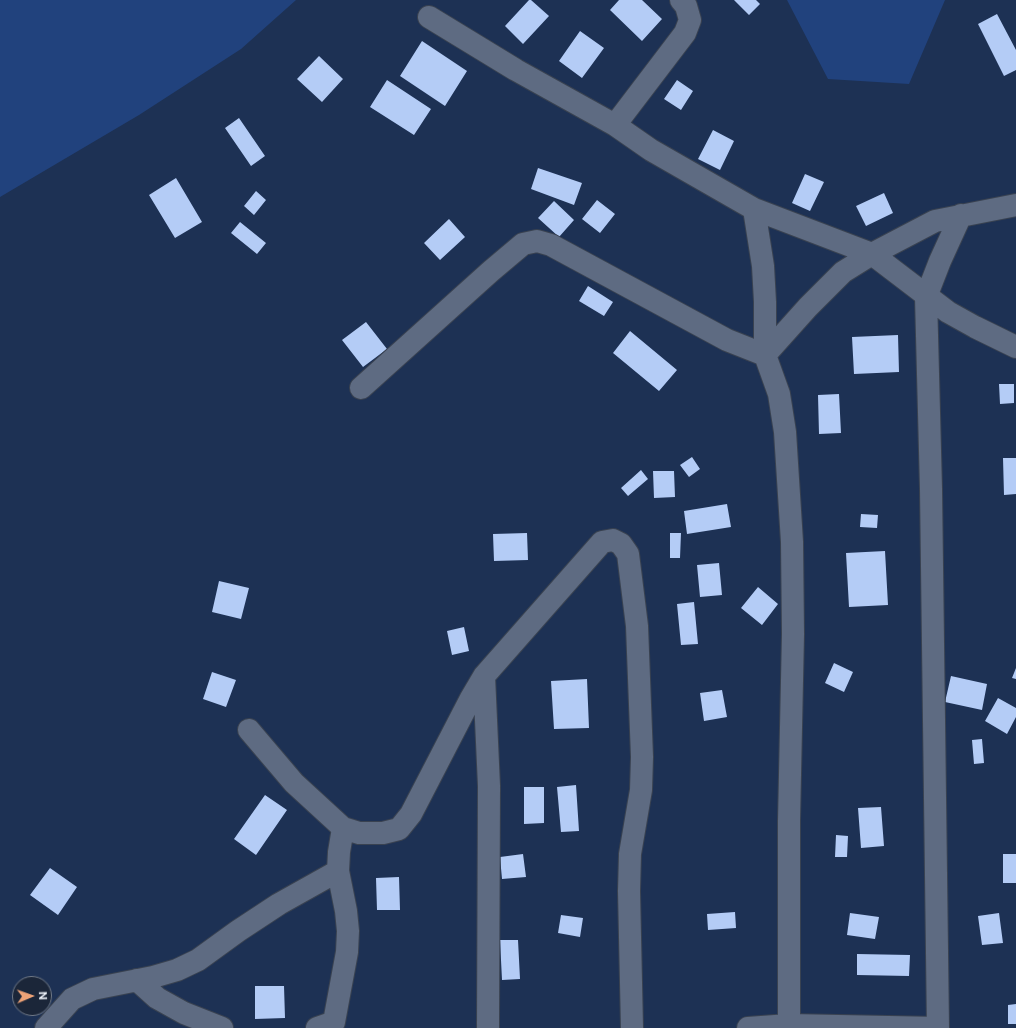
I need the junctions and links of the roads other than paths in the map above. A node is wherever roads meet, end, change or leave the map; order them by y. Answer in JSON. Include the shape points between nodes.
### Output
{"nodes":[{"id":1,"x":681,"y":0,"type":"edge"},
{"id":2,"x":429,"y":17,"type":"dead end"},
{"id":3,"x":615,"y":125,"type":"junction"},
{"id":4,"x":1016,"y":205,"type":"edge"},
{"id":5,"x":754,"y":209,"type":"junction"},
{"id":6,"x":961,"y":215,"type":"junction"},
{"id":7,"x":872,"y":254,"type":"junction"},
{"id":8,"x":926,"y":297,"type":"junction"},
{"id":9,"x":1016,"y":347,"type":"edge"},
{"id":10,"x":766,"y":355,"type":"junction"},
{"id":11,"x":361,"y":388,"type":"dead end"},
{"id":12,"x":484,"y":676,"type":"junction"},
{"id":13,"x":249,"y":730,"type":"dead end"},
{"id":14,"x":343,"y":828,"type":"junction"},
{"id":15,"x":338,"y":871,"type":"junction"},
{"id":16,"x":137,"y":980,"type":"junction"},
{"id":17,"x":329,"y":1026,"type":"edge"},
{"id":18,"x":788,"y":1027,"type":"edge"},
{"id":19,"x":46,"y":1028,"type":"edge"},
{"id":20,"x":222,"y":1028,"type":"edge"},
{"id":21,"x":488,"y":1028,"type":"edge"},
{"id":22,"x":632,"y":1028,"type":"edge"},
{"id":23,"x":748,"y":1028,"type":"edge"},
{"id":24,"x":938,"y":1028,"type":"edge"}],
"edges":[{"from":1,"to":3,"type":"street","via":[[686,6],[690,20],[685,33]]},
{"from":2,"to":3,"type":"street","via":[[516,70]]},
{"from":3,"to":5,"type":"street","via":[[651,150]]},
{"from":4,"to":6,"type":"street"},
{"from":5,"to":7,"type":"street"},
{"from":5,"to":10,"type":"street","via":[[763,266]]},
{"from":6,"to":7,"type":"street","via":[[935,220]]},
{"from":6,"to":8,"type":"street"},
{"from":7,"to":8,"type":"street"},
{"from":7,"to":10,"type":"street","via":[[844,272],[808,307]]},
{"from":8,"to":9,"type":"street","via":[[955,316]]},
{"from":8,"to":24,"type":"street"},
{"from":10,"to":11,"type":"street","via":[[727,340],[551,245],[538,241],[523,244],[496,266]]},
{"from":10,"to":18,"type":"street","via":[[779,394],[785,432],[792,542]]},
{"from":12,"to":14,"type":"street","via":[[411,814],[399,829],[383,833]]},
{"from":12,"to":21,"type":"street","via":[[489,801]]},
{"from":12,"to":22,"type":"street","via":[[602,542],[613,540],[621,544],[628,554],[637,626],[641,743],[641,790],[630,854]]},
{"from":13,"to":14,"type":"street","via":[[294,783]]},
{"from":14,"to":15,"type":"street"},
{"from":15,"to":16,"type":"street","via":[[279,904],[198,960],[177,970]]},
{"from":15,"to":17,"type":"street","via":[[346,911],[347,952]]},
{"from":16,"to":19,"type":"street","via":[[93,989],[72,999]]},
{"from":16,"to":20,"type":"street","via":[[157,998],[184,1014]]},
{"from":18,"to":23,"type":"street"},
{"from":18,"to":24,"type":"street"}]}
